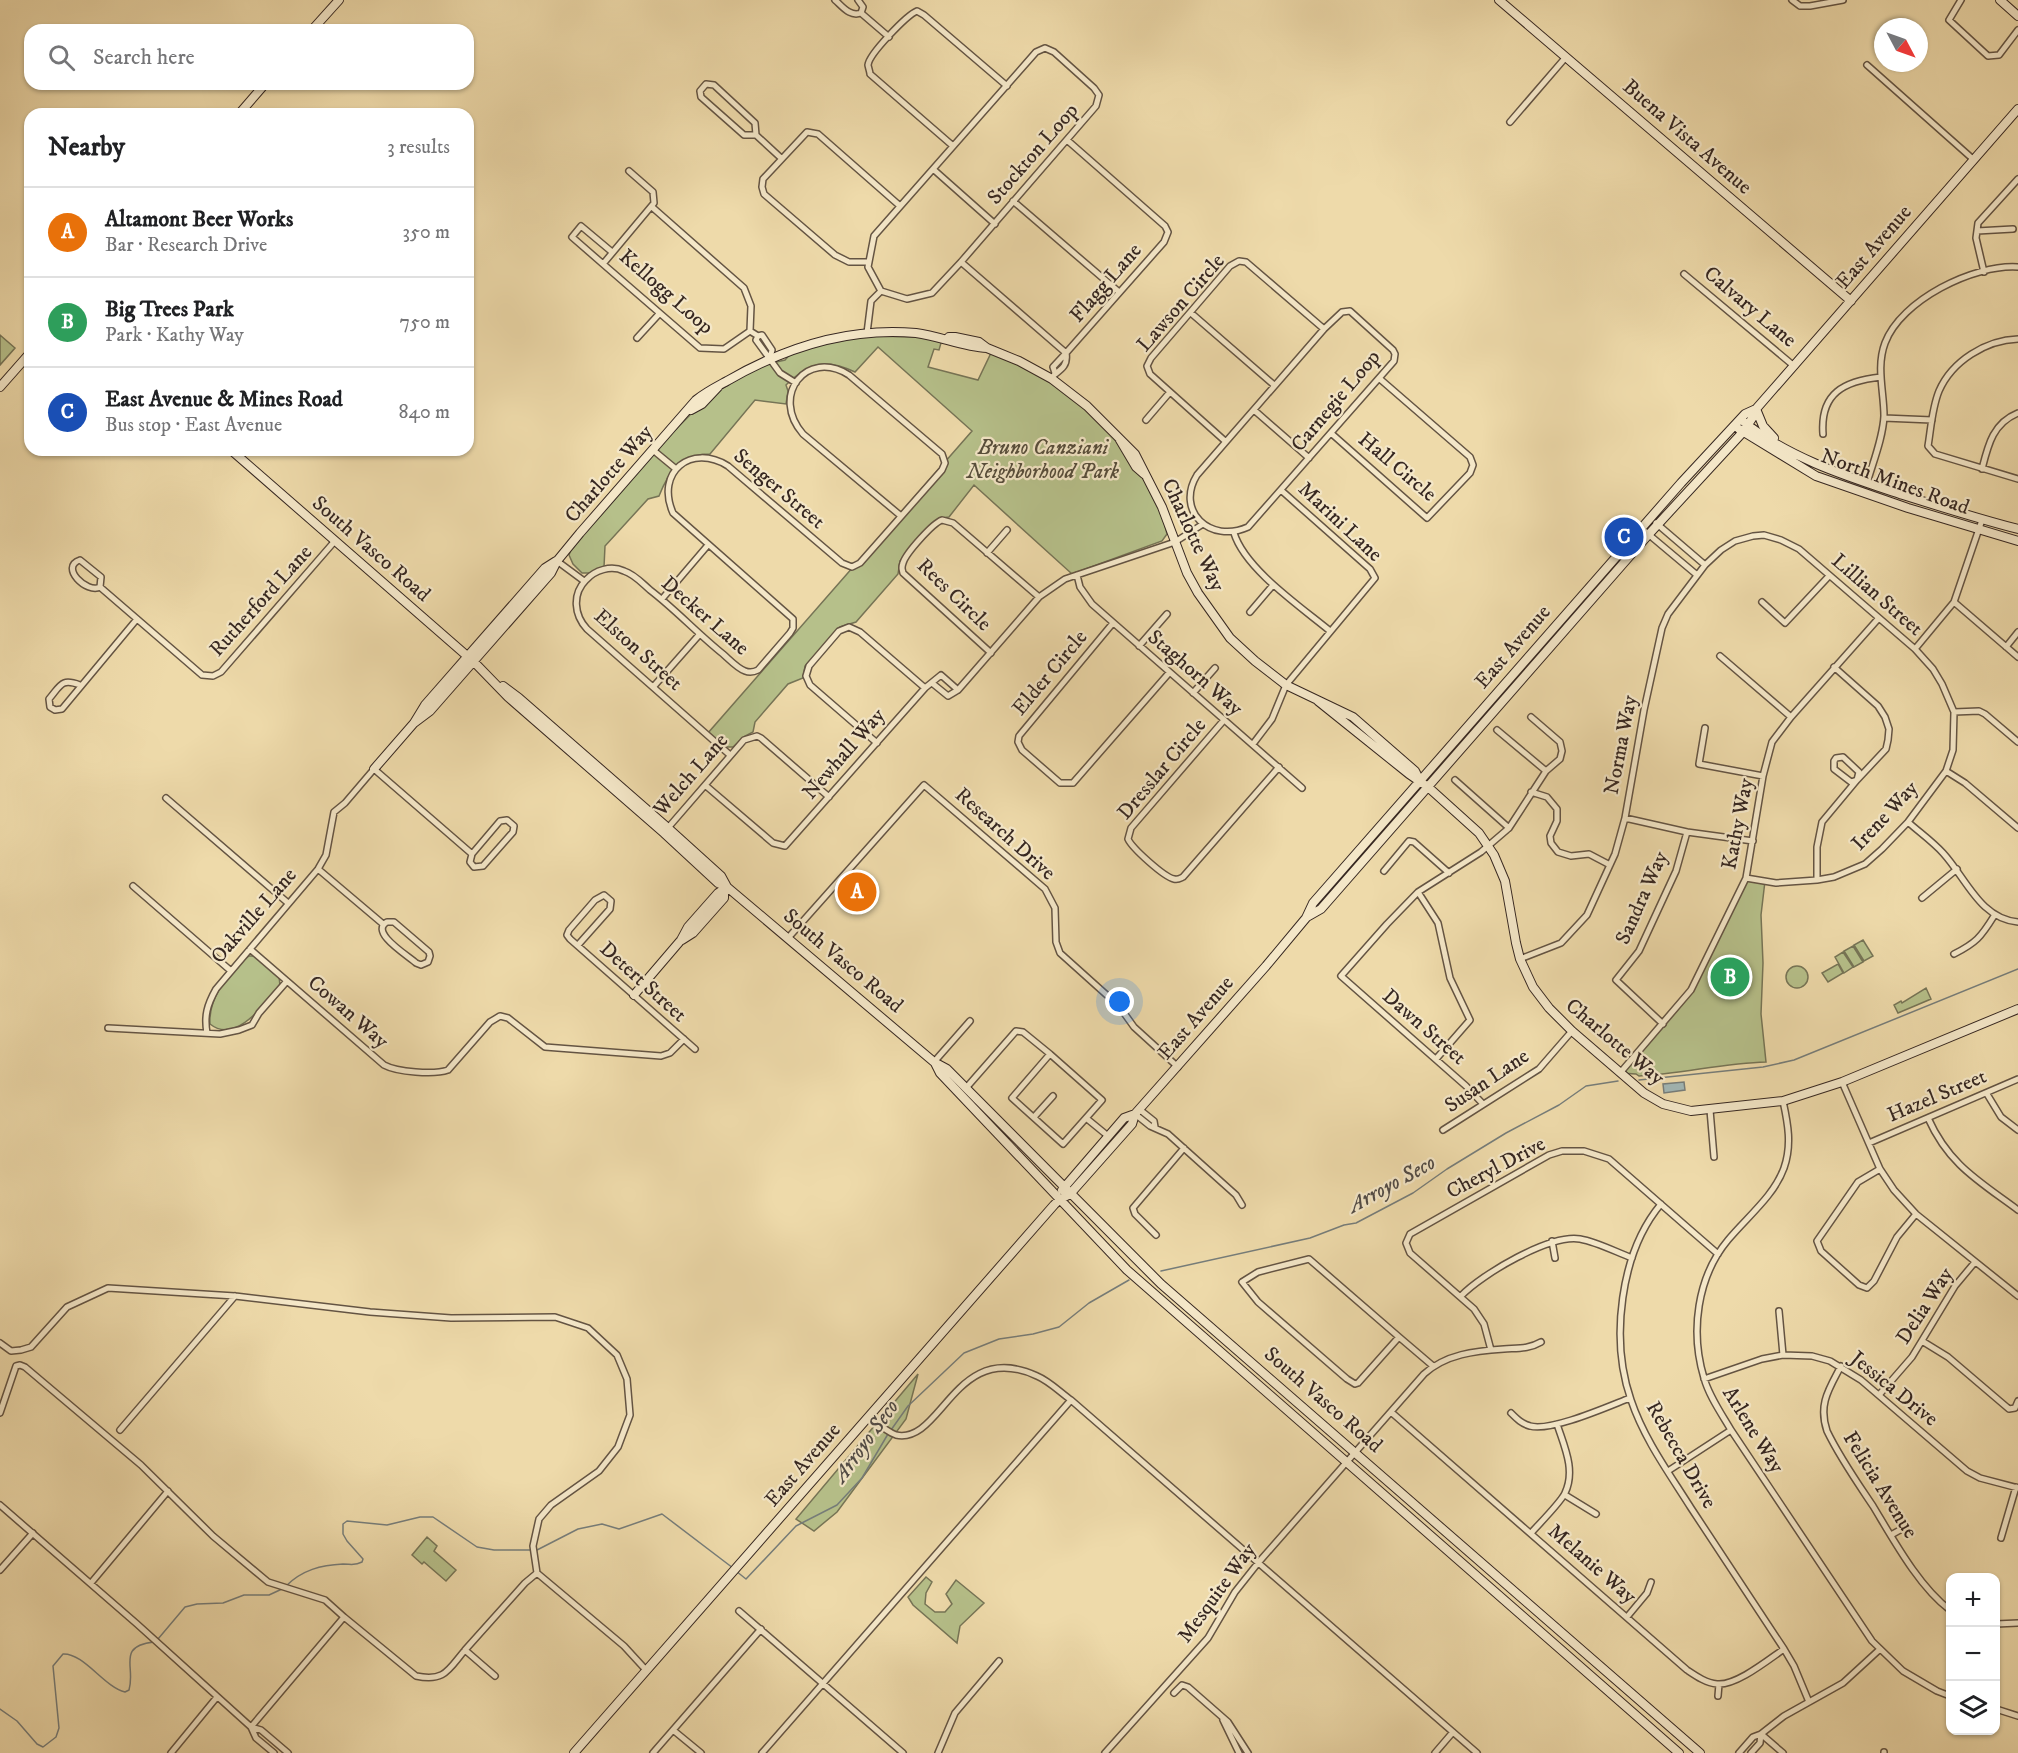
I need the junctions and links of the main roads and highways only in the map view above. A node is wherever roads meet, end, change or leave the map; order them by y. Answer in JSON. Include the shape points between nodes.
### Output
{"nodes":[{"id":1,"x":339,"y":0,"type":"edge"},
{"id":2,"x":1499,"y":0,"type":"edge"},
{"id":3,"x":2000,"y":0,"type":"edge"},
{"id":4,"x":2018,"y":16,"type":"edge"},
{"id":5,"x":317,"y":24,"type":"edge"},
{"id":6,"x":261,"y":90,"type":"edge"},
{"id":7,"x":244,"y":108,"type":"edge"},
{"id":8,"x":2018,"y":109,"type":"edge"},
{"id":9,"x":1851,"y":301,"type":"junction"},
{"id":10,"x":24,"y":360,"type":"edge"},
{"id":11,"x":0,"y":387,"type":"edge"},
{"id":12,"x":1756,"y":409,"type":"junction"},
{"id":13,"x":1741,"y":420,"type":"junction"},
{"id":14,"x":1735,"y":427,"type":"junction"},
{"id":15,"x":1745,"y":429,"type":"junction"},
{"id":16,"x":1779,"y":444,"type":"junction"},
{"id":17,"x":238,"y":456,"type":"edge"},
{"id":18,"x":1813,"y":474,"type":"junction"},
{"id":19,"x":1867,"y":483,"type":"junction"},
{"id":20,"x":2018,"y":529,"type":"edge"},
{"id":21,"x":2018,"y":541,"type":"edge"},
{"id":22,"x":470,"y":660,"type":"junction"},
{"id":23,"x":374,"y":770,"type":"road end"},
{"id":24,"x":1420,"y":781,"type":"junction"},
{"id":25,"x":1428,"y":787,"type":"junction"},
{"id":26,"x":726,"y":889,"type":"junction"},
{"id":27,"x":1306,"y":918,"type":"junction"},
{"id":28,"x":634,"y":995,"type":"road end"},
{"id":29,"x":2018,"y":1009,"type":"edge"},
{"id":30,"x":934,"y":1062,"type":"junction"},
{"id":31,"x":1137,"y":1111,"type":"junction"},
{"id":32,"x":1063,"y":1187,"type":"junction"},
{"id":33,"x":1070,"y":1194,"type":"junction"},
{"id":34,"x":1059,"y":1200,"type":"junction"},
{"id":35,"x":574,"y":1753,"type":"edge"},
{"id":36,"x":1679,"y":1753,"type":"edge"},
{"id":37,"x":1700,"y":1753,"type":"edge"}],
"edges":[{"from":1,"to":5,"type":"main road"},
{"from":2,"to":9,"type":"main road","name":"Buena Vista Avenue"},
{"from":3,"to":4,"type":"main road"},
{"from":6,"to":7,"type":"main road"},
{"from":8,"to":9,"type":"main road","name":"East Avenue"},
{"from":9,"to":12,"type":"main road","name":"East Avenue"},
{"from":10,"to":11,"type":"main road"},
{"from":12,"to":13,"type":"main road","name":"East Avenue"},
{"from":12,"to":15,"type":"main road","name":"East Avenue"},
{"from":12,"to":16,"type":"main road","via":[[1763,426]]},
{"from":13,"to":14,"type":"main road","name":"East Avenue"},
{"from":13,"to":15,"type":"main road","name":"North Mines Road"},
{"from":14,"to":15,"type":"main road","name":"North Mines Road"},
{"from":14,"to":24,"type":"main road","name":"East Avenue","via":[[1641,528]]},
{"from":15,"to":16,"type":"main road","name":"North Mines Road"},
{"from":15,"to":18,"type":"main road","name":"North Mines Road"},
{"from":15,"to":25,"type":"main road","name":"East Avenue"},
{"from":16,"to":19,"type":"main road","name":"North Mines Road"},
{"from":17,"to":22,"type":"main road","name":"South Vasco Road"},
{"from":18,"to":19,"type":"main road","via":[[1858,487]]},
{"from":18,"to":21,"type":"main road","name":"North Mines Road","via":[[1864,494]]},
{"from":19,"to":20,"type":"main road","name":"North Mines Road"},
{"from":22,"to":23,"type":"main road","name":"Oakville Lane","via":[[424,705],[414,723]]},
{"from":22,"to":24,"type":"main road","name":"Charlotte Way","via":[[545,568],[557,561],[696,400],[770,358],[797,348],[867,333],[916,333],[987,348],[1053,376],[1087,406],[1135,454],[1198,593],[1213,617],[1241,648],[1286,685],[1353,717],[1415,771]]},
{"from":22,"to":26,"type":"main road","name":"South Vasco Road","via":[[508,697],[666,830]]},
{"from":24,"to":25,"type":"main road","name":"Charlotte Way"},
{"from":24,"to":27,"type":"main road","name":"East Avenue","via":[[1313,903]]},
{"from":25,"to":27,"type":"main road","name":"East Avenue","via":[[1321,909]]},
{"from":25,"to":29,"type":"main road","name":"Charlotte Way","via":[[1468,821],[1488,846],[1505,881],[1520,959],[1541,999],[1633,1084],[1672,1107],[1710,1110],[1783,1101],[1842,1082]]},
{"from":26,"to":28,"type":"main road","via":[[688,927]]},
{"from":26,"to":30,"type":"main road","name":"South Vasco Road"},
{"from":27,"to":31,"type":"main road","name":"East Avenue"},
{"from":30,"to":32,"type":"main road","name":"South Vasco Road","via":[[947,1069]]},
{"from":30,"to":34,"type":"main road","name":"South Vasco Road"},
{"from":31,"to":32,"type":"main road","name":"East Avenue","via":[[1124,1118]]},
{"from":31,"to":33,"type":"main road","name":"East Avenue","via":[[1132,1124]]},
{"from":32,"to":33,"type":"main road","name":"South Vasco Road"},
{"from":32,"to":34,"type":"main road","name":"East Avenue"},
{"from":33,"to":34,"type":"main road","name":"East Avenue"},
{"from":33,"to":37,"type":"main road","name":"South Vasco Road","via":[[1161,1284]]},
{"from":34,"to":35,"type":"main road","name":"East Avenue"},
{"from":34,"to":36,"type":"main road","name":"South Vasco Road","via":[[1135,1277]]}]}
